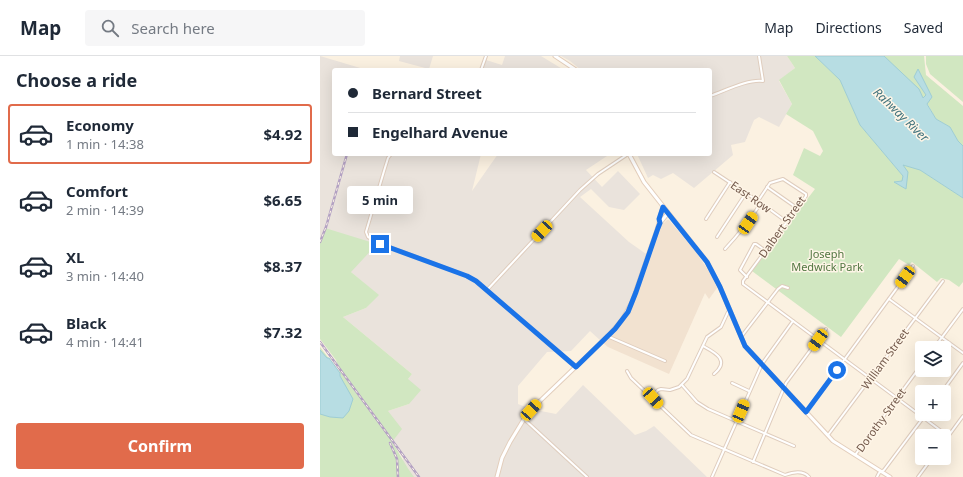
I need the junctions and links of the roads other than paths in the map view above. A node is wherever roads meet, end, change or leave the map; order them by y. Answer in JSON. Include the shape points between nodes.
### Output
{"nodes":[{"id":1,"x":486,"y":56,"type":"edge"},
{"id":2,"x":555,"y":56,"type":"edge"},
{"id":3,"x":759,"y":56,"type":"edge"},
{"id":4,"x":482,"y":68,"type":"edge"},
{"id":5,"x":573,"y":68,"type":"edge"},
{"id":6,"x":712,"y":95,"type":"edge"},
{"id":7,"x":390,"y":156,"type":"edge"},
{"id":8,"x":626,"y":156,"type":"edge"},
{"id":9,"x":630,"y":156,"type":"edge"},
{"id":10,"x":714,"y":172,"type":"dead end"},
{"id":11,"x":730,"y":182,"type":"junction"},
{"id":12,"x":767,"y":187,"type":"junction"},
{"id":13,"x":746,"y":193,"type":"junction"},
{"id":14,"x":758,"y":201,"type":"junction"},
{"id":15,"x":762,"y":203,"type":"junction"},
{"id":16,"x":663,"y":207,"type":"junction"},
{"id":17,"x":797,"y":208,"type":"junction"},
{"id":18,"x":668,"y":213,"type":"junction"},
{"id":19,"x":706,"y":220,"type":"dead end"},
{"id":20,"x":660,"y":223,"type":"junction"},
{"id":21,"x":787,"y":223,"type":"junction"},
{"id":22,"x":717,"y":237,"type":"dead end"},
{"id":23,"x":725,"y":249,"type":"dead end"},
{"id":24,"x":766,"y":251,"type":"junction"},
{"id":25,"x":913,"y":266,"type":"dead end"},
{"id":26,"x":747,"y":277,"type":"junction"},
{"id":27,"x":943,"y":281,"type":"dead end"},
{"id":28,"x":788,"y":288,"type":"dead end"},
{"id":29,"x":487,"y":290,"type":"junction"},
{"id":30,"x":889,"y":299,"type":"junction"},
{"id":31,"x":767,"y":302,"type":"junction"},
{"id":32,"x":963,"y":309,"type":"edge"},
{"id":33,"x":730,"y":311,"type":"junction"},
{"id":34,"x":915,"y":318,"type":"junction"},
{"id":35,"x":793,"y":321,"type":"junction"},
{"id":36,"x":826,"y":329,"type":"dead end"},
{"id":37,"x":607,"y":336,"type":"junction"},
{"id":38,"x":942,"y":337,"type":"junction"},
{"id":39,"x":741,"y":338,"type":"junction"},
{"id":40,"x":818,"y":340,"type":"junction"},
{"id":41,"x":939,"y":341,"type":"edge"},
{"id":42,"x":703,"y":346,"type":"junction"},
{"id":43,"x":963,"y":353,"type":"edge"},
{"id":44,"x":845,"y":359,"type":"junction"},
{"id":45,"x":665,"y":361,"type":"dead end"},
{"id":46,"x":963,"y":363,"type":"edge"},
{"id":47,"x":762,"y":364,"type":"junction"},
{"id":48,"x":576,"y":367,"type":"junction"},
{"id":49,"x":627,"y":371,"type":"dead end"},
{"id":50,"x":915,"y":373,"type":"edge"},
{"id":51,"x":714,"y":374,"type":"dead end"},
{"id":52,"x":871,"y":378,"type":"junction"},
{"id":53,"x":732,"y":383,"type":"dead end"},
{"id":54,"x":682,"y":385,"type":"junction"},
{"id":55,"x":947,"y":385,"type":"edge"},
{"id":56,"x":784,"y":388,"type":"junction"},
{"id":57,"x":749,"y":391,"type":"junction"},
{"id":58,"x":652,"y":397,"type":"junction"},
{"id":59,"x":896,"y":398,"type":"junction"},
{"id":60,"x":806,"y":412,"type":"junction"},
{"id":61,"x":915,"y":412,"type":"edge"},
{"id":62,"x":963,"y":416,"type":"edge"},
{"id":63,"x":524,"y":419,"type":"junction"},
{"id":64,"x":737,"y":421,"type":"junction"},
{"id":65,"x":921,"y":421,"type":"edge"},
{"id":66,"x":927,"y":421,"type":"edge"},
{"id":67,"x":938,"y":429,"type":"edge"},
{"id":68,"x":951,"y":432,"type":"edge"},
{"id":69,"x":765,"y":433,"type":"junction"},
{"id":70,"x":827,"y":436,"type":"junction"},
{"id":71,"x":794,"y":446,"type":"dead end"},
{"id":72,"x":724,"y":449,"type":"junction"},
{"id":73,"x":854,"y":456,"type":"junction"},
{"id":74,"x":753,"y":462,"type":"junction"},
{"id":75,"x":927,"y":465,"type":"edge"},
{"id":76,"x":881,"y":472,"type":"junction"},
{"id":77,"x":784,"y":476,"type":"edge"},
{"id":78,"x":497,"y":477,"type":"edge"},
{"id":79,"x":587,"y":477,"type":"edge"},
{"id":80,"x":712,"y":477,"type":"edge"},
{"id":81,"x":809,"y":477,"type":"edge"},
{"id":82,"x":876,"y":477,"type":"edge"},
{"id":83,"x":890,"y":477,"type":"edge"},
{"id":84,"x":918,"y":477,"type":"edge"}],
"edges":[{"from":1,"to":4,"type":"street"},
{"from":2,"to":5,"type":"main road"},
{"from":3,"to":6,"type":"street","via":[[763,80]]},
{"from":7,"to":29,"type":"street","via":[[366,232],[368,237],[467,276]]},
{"from":8,"to":29,"type":"street","via":[[583,187]]},
{"from":9,"to":16,"type":"main road","via":[[644,182]]},
{"from":10,"to":11,"type":"street","name":"East Row"},
{"from":11,"to":13,"type":"street","name":"East Row"},
{"from":11,"to":19,"type":"street"},
{"from":12,"to":14,"type":"street"},
{"from":12,"to":17,"type":"street"},
{"from":12,"to":17,"type":"street","name":"Dalbert Street","via":[[770,183],[783,179],[806,194]]},
{"from":13,"to":14,"type":"street","name":"East Row"},
{"from":13,"to":22,"type":"street"},
{"from":14,"to":15,"type":"street","name":"East Row"},
{"from":15,"to":21,"type":"street","name":"East Row"},
{"from":15,"to":23,"type":"street","via":[[743,230]]},
{"from":16,"to":18,"type":"main road"},
{"from":16,"to":20,"type":"main road"},
{"from":17,"to":21,"type":"street","name":"Dalbert Street"},
{"from":18,"to":20,"type":"main road"},
{"from":18,"to":33,"type":"main road","via":[[707,262]]},
{"from":20,"to":37,"type":"main road","via":[[632,302],[622,320]]},
{"from":21,"to":24,"type":"street","name":"Dalbert Street"},
{"from":24,"to":26,"type":"street","name":"Dalbert Street"},
{"from":24,"to":26,"type":"street","via":[[754,244],[740,270]]},
{"from":25,"to":30,"type":"street"},
{"from":26,"to":31,"type":"street","name":"Dalbert Street","via":[[743,283]]},
{"from":27,"to":34,"type":"street","name":"William Street"},
{"from":28,"to":31,"type":"street","via":[[780,287]]},
{"from":29,"to":48,"type":"street"},
{"from":30,"to":34,"type":"street"},
{"from":30,"to":44,"type":"street"},
{"from":31,"to":35,"type":"street"},
{"from":31,"to":39,"type":"street"},
{"from":32,"to":38,"type":"street"},
{"from":33,"to":39,"type":"main road"},
{"from":33,"to":42,"type":"street","via":[[721,327],[707,338]]},
{"from":34,"to":38,"type":"street"},
{"from":34,"to":52,"type":"street","name":"William Street"},
{"from":35,"to":40,"type":"street"},
{"from":35,"to":47,"type":"street"},
{"from":36,"to":40,"type":"street"},
{"from":37,"to":45,"type":"street"},
{"from":37,"to":48,"type":"main road"},
{"from":38,"to":41,"type":"street"},
{"from":38,"to":43,"type":"street"},
{"from":39,"to":47,"type":"main road"},
{"from":40,"to":44,"type":"street"},
{"from":40,"to":56,"type":"street"},
{"from":42,"to":51,"type":"street","via":[[720,358],[720,366]]},
{"from":42,"to":54,"type":"street","via":[[690,375]]},
{"from":44,"to":52,"type":"street"},
{"from":44,"to":60,"type":"street"},
{"from":46,"to":55,"type":"street"},
{"from":47,"to":56,"type":"main road"},
{"from":47,"to":57,"type":"street"},
{"from":48,"to":63,"type":"main road"},
{"from":49,"to":58,"type":"street","via":[[630,378]]},
{"from":50,"to":59,"type":"street","name":"Dorothy Street"},
{"from":52,"to":59,"type":"street"},
{"from":52,"to":70,"type":"street","name":"William Street"},
{"from":53,"to":57,"type":"street"},
{"from":54,"to":58,"type":"street","via":[[673,389],[658,390]]},
{"from":54,"to":64,"type":"street","via":[[697,402]]},
{"from":56,"to":60,"type":"main road"},
{"from":56,"to":69,"type":"street"},
{"from":57,"to":64,"type":"street"},
{"from":58,"to":72,"type":"street","via":[[686,432]]},
{"from":59,"to":61,"type":"street"},
{"from":59,"to":73,"type":"street","name":"Dorothy Street"},
{"from":60,"to":70,"type":"main road"},
{"from":62,"to":68,"type":"street"},
{"from":63,"to":78,"type":"main road","via":[[502,458]]},
{"from":63,"to":79,"type":"street"},
{"from":64,"to":69,"type":"street"},
{"from":64,"to":72,"type":"street"},
{"from":65,"to":76,"type":"street"},
{"from":66,"to":67,"type":"street"},
{"from":69,"to":71,"type":"street"},
{"from":69,"to":74,"type":"street"},
{"from":70,"to":73,"type":"main road"},
{"from":72,"to":74,"type":"street"},
{"from":72,"to":80,"type":"street"},
{"from":73,"to":76,"type":"main road"},
{"from":74,"to":77,"type":"street"},
{"from":75,"to":84,"type":"street"},
{"from":76,"to":82,"type":"street"},
{"from":76,"to":83,"type":"main road"},
{"from":77,"to":81,"type":"street","via":[[800,472]]}]}
